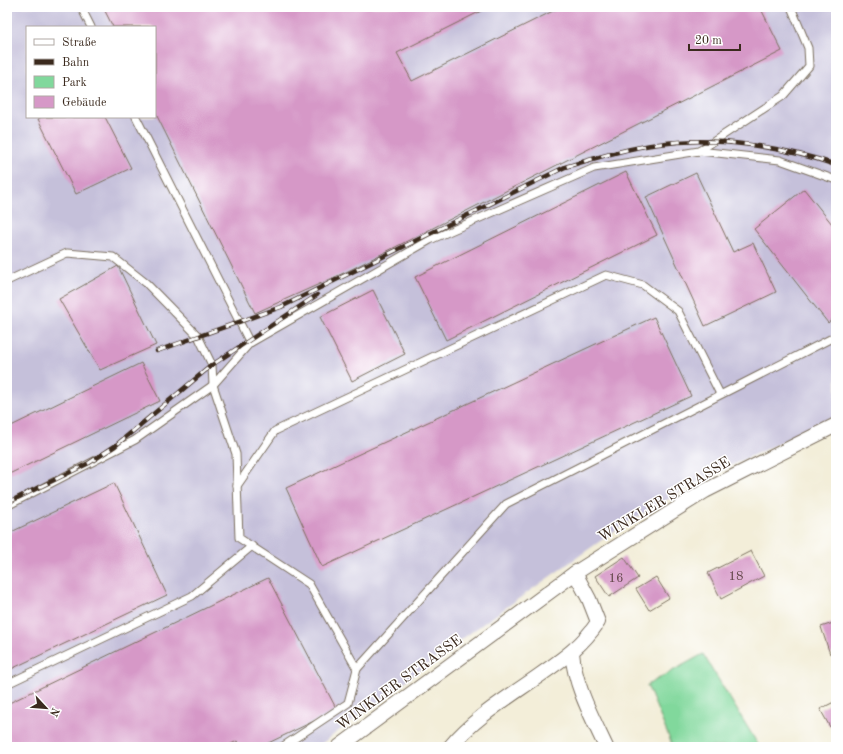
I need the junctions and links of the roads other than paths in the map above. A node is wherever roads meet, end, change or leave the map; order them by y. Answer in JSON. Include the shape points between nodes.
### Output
{"nodes":[{"id":1,"x":82,"y":7,"type":"edge"},
{"id":2,"x":790,"y":7,"type":"edge"},
{"id":3,"x":91,"y":26,"type":"edge"},
{"id":4,"x":137,"y":118,"type":"edge"},
{"id":5,"x":699,"y":151,"type":"junction"},
{"id":6,"x":836,"y":180,"type":"edge"},
{"id":7,"x":7,"y":282,"type":"edge"},
{"id":8,"x":836,"y":336,"type":"edge"},
{"id":9,"x":250,"y":343,"type":"junction"},
{"id":10,"x":213,"y":385,"type":"junction"},
{"id":11,"x":720,"y":394,"type":"junction"},
{"id":12,"x":836,"y":425,"type":"edge"},
{"id":13,"x":237,"y":486,"type":"junction"},
{"id":14,"x":7,"y":506,"type":"edge"},
{"id":15,"x":252,"y":546,"type":"junction"},
{"id":16,"x":575,"y":573,"type":"junction"},
{"id":17,"x":572,"y":652,"type":"junction"},
{"id":18,"x":357,"y":669,"type":"junction"},
{"id":19,"x":7,"y":684,"type":"edge"},
{"id":20,"x":282,"y":747,"type":"edge"},
{"id":21,"x":339,"y":747,"type":"edge"},
{"id":22,"x":450,"y":747,"type":"edge"},
{"id":23,"x":606,"y":747,"type":"edge"}],
"edges":[{"from":1,"to":3,"type":"lane"},
{"from":2,"to":5,"type":"lane","via":[[808,48],[809,66],[783,96]]},
{"from":4,"to":9,"type":"lane"},
{"from":5,"to":6,"type":"lane","via":[[780,160]]},
{"from":5,"to":9,"type":"lane","via":[[594,168],[430,240]]},
{"from":7,"to":10,"type":"lane","via":[[66,253],[113,257],[146,283],[198,336],[212,365]]},
{"from":8,"to":11,"type":"lane"},
{"from":9,"to":10,"type":"lane"},
{"from":10,"to":13,"type":"lane","via":[[236,454]]},
{"from":10,"to":14,"type":"lane","via":[[135,440]]},
{"from":11,"to":13,"type":"lane","via":[[678,312],[643,285],[606,275],[275,431]]},
{"from":11,"to":18,"type":"lane","via":[[506,504]]},
{"from":12,"to":16,"type":"street","name":"WINKLER STRASSE","via":[[705,492]]},
{"from":13,"to":15,"type":"lane","via":[[239,538]]},
{"from":15,"to":18,"type":"lane","via":[[309,584]]},
{"from":15,"to":19,"type":"lane","via":[[192,596]]},
{"from":16,"to":17,"type":"street","via":[[598,622],[590,635]]},
{"from":16,"to":21,"type":"street","name":"WINKLER STRASSE"},
{"from":17,"to":22,"type":"street","via":[[482,716]]},
{"from":17,"to":23,"type":"street","via":[[574,670]]},
{"from":18,"to":20,"type":"lane","via":[[348,703]]}]}
